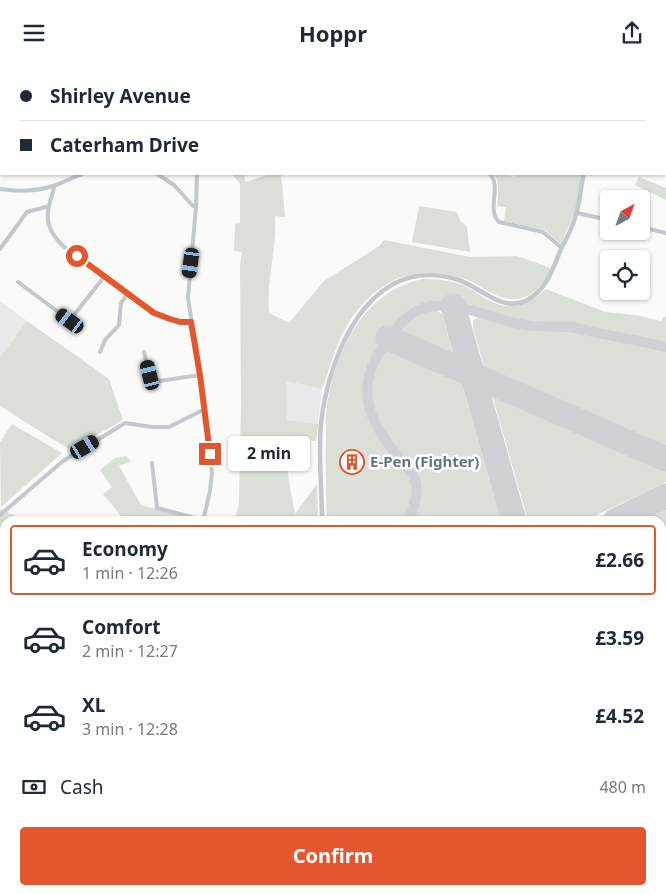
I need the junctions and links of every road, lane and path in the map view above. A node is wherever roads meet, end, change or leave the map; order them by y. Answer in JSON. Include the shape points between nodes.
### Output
{"nodes":[{"id":1,"x":74,"y":175,"type":"edge"},
{"id":2,"x":159,"y":175,"type":"edge"},
{"id":3,"x":197,"y":175,"type":"edge"},
{"id":4,"x":491,"y":175,"type":"edge"},
{"id":5,"x":584,"y":175,"type":"edge"},
{"id":6,"x":54,"y":186,"type":"junction"},
{"id":7,"x":0,"y":189,"type":"edge"},
{"id":8,"x":49,"y":206,"type":"junction"},
{"id":9,"x":196,"y":207,"type":"junction"},
{"id":10,"x":576,"y":213,"type":"junction"},
{"id":11,"x":600,"y":218,"type":"edge"},
{"id":12,"x":650,"y":229,"type":"edge"},
{"id":13,"x":666,"y":233,"type":"edge"},
{"id":14,"x":562,"y":247,"type":"junction"},
{"id":15,"x":0,"y":249,"type":"edge"},
{"id":16,"x":104,"y":277,"type":"junction"},
{"id":17,"x":18,"y":282,"type":"dead end"},
{"id":18,"x":128,"y":293,"type":"junction"},
{"id":19,"x":70,"y":321,"type":"junction"},
{"id":20,"x":191,"y":322,"type":"junction"},
{"id":21,"x":80,"y":329,"type":"dead end"},
{"id":22,"x":144,"y":352,"type":"dead end"},
{"id":23,"x":100,"y":353,"type":"dead end"},
{"id":24,"x":200,"y":375,"type":"junction"},
{"id":25,"x":205,"y":409,"type":"junction"},
{"id":26,"x":152,"y":463,"type":"dead end"},
{"id":27,"x":0,"y":515,"type":"edge"},
{"id":28,"x":189,"y":516,"type":"edge"},
{"id":29,"x":204,"y":516,"type":"edge"},
{"id":30,"x":322,"y":516,"type":"edge"}],
"edges":[{"from":1,"to":6,"type":"street"},
{"from":2,"to":9,"type":"street"},
{"from":3,"to":9,"type":"street"},
{"from":4,"to":14,"type":"street","via":[[494,180],[494,215],[499,222],[543,232]]},
{"from":5,"to":10,"type":"street"},
{"from":6,"to":7,"type":"street","via":[[31,190]]},
{"from":6,"to":8,"type":"street"},
{"from":8,"to":15,"type":"street","via":[[27,212]]},
{"from":8,"to":16,"type":"street","via":[[47,219],[54,237]]},
{"from":9,"to":20,"type":"street","via":[[188,280]]},
{"from":10,"to":11,"type":"street"},
{"from":10,"to":14,"type":"street"},
{"from":12,"to":13,"type":"street"},
{"from":14,"to":30,"type":"street","via":[[548,280],[539,291],[522,302],[501,302],[459,280],[431,275],[404,279],[379,293],[368,304],[340,350],[326,393],[320,448]]},
{"from":16,"to":18,"type":"street"},
{"from":16,"to":19,"type":"street"},
{"from":17,"to":19,"type":"street"},
{"from":18,"to":20,"type":"street","via":[[154,313],[180,322]]},
{"from":18,"to":23,"type":"street","via":[[121,303],[119,325],[105,340]]},
{"from":19,"to":21,"type":"street"},
{"from":20,"to":24,"type":"street"},
{"from":22,"to":24,"type":"street","via":[[153,380]]},
{"from":24,"to":25,"type":"street"},
{"from":25,"to":27,"type":"street","via":[[168,427],[125,423],[62,461]]},
{"from":25,"to":29,"type":"street","via":[[212,473]]},
{"from":26,"to":28,"type":"street","via":[[157,507]]}]}
